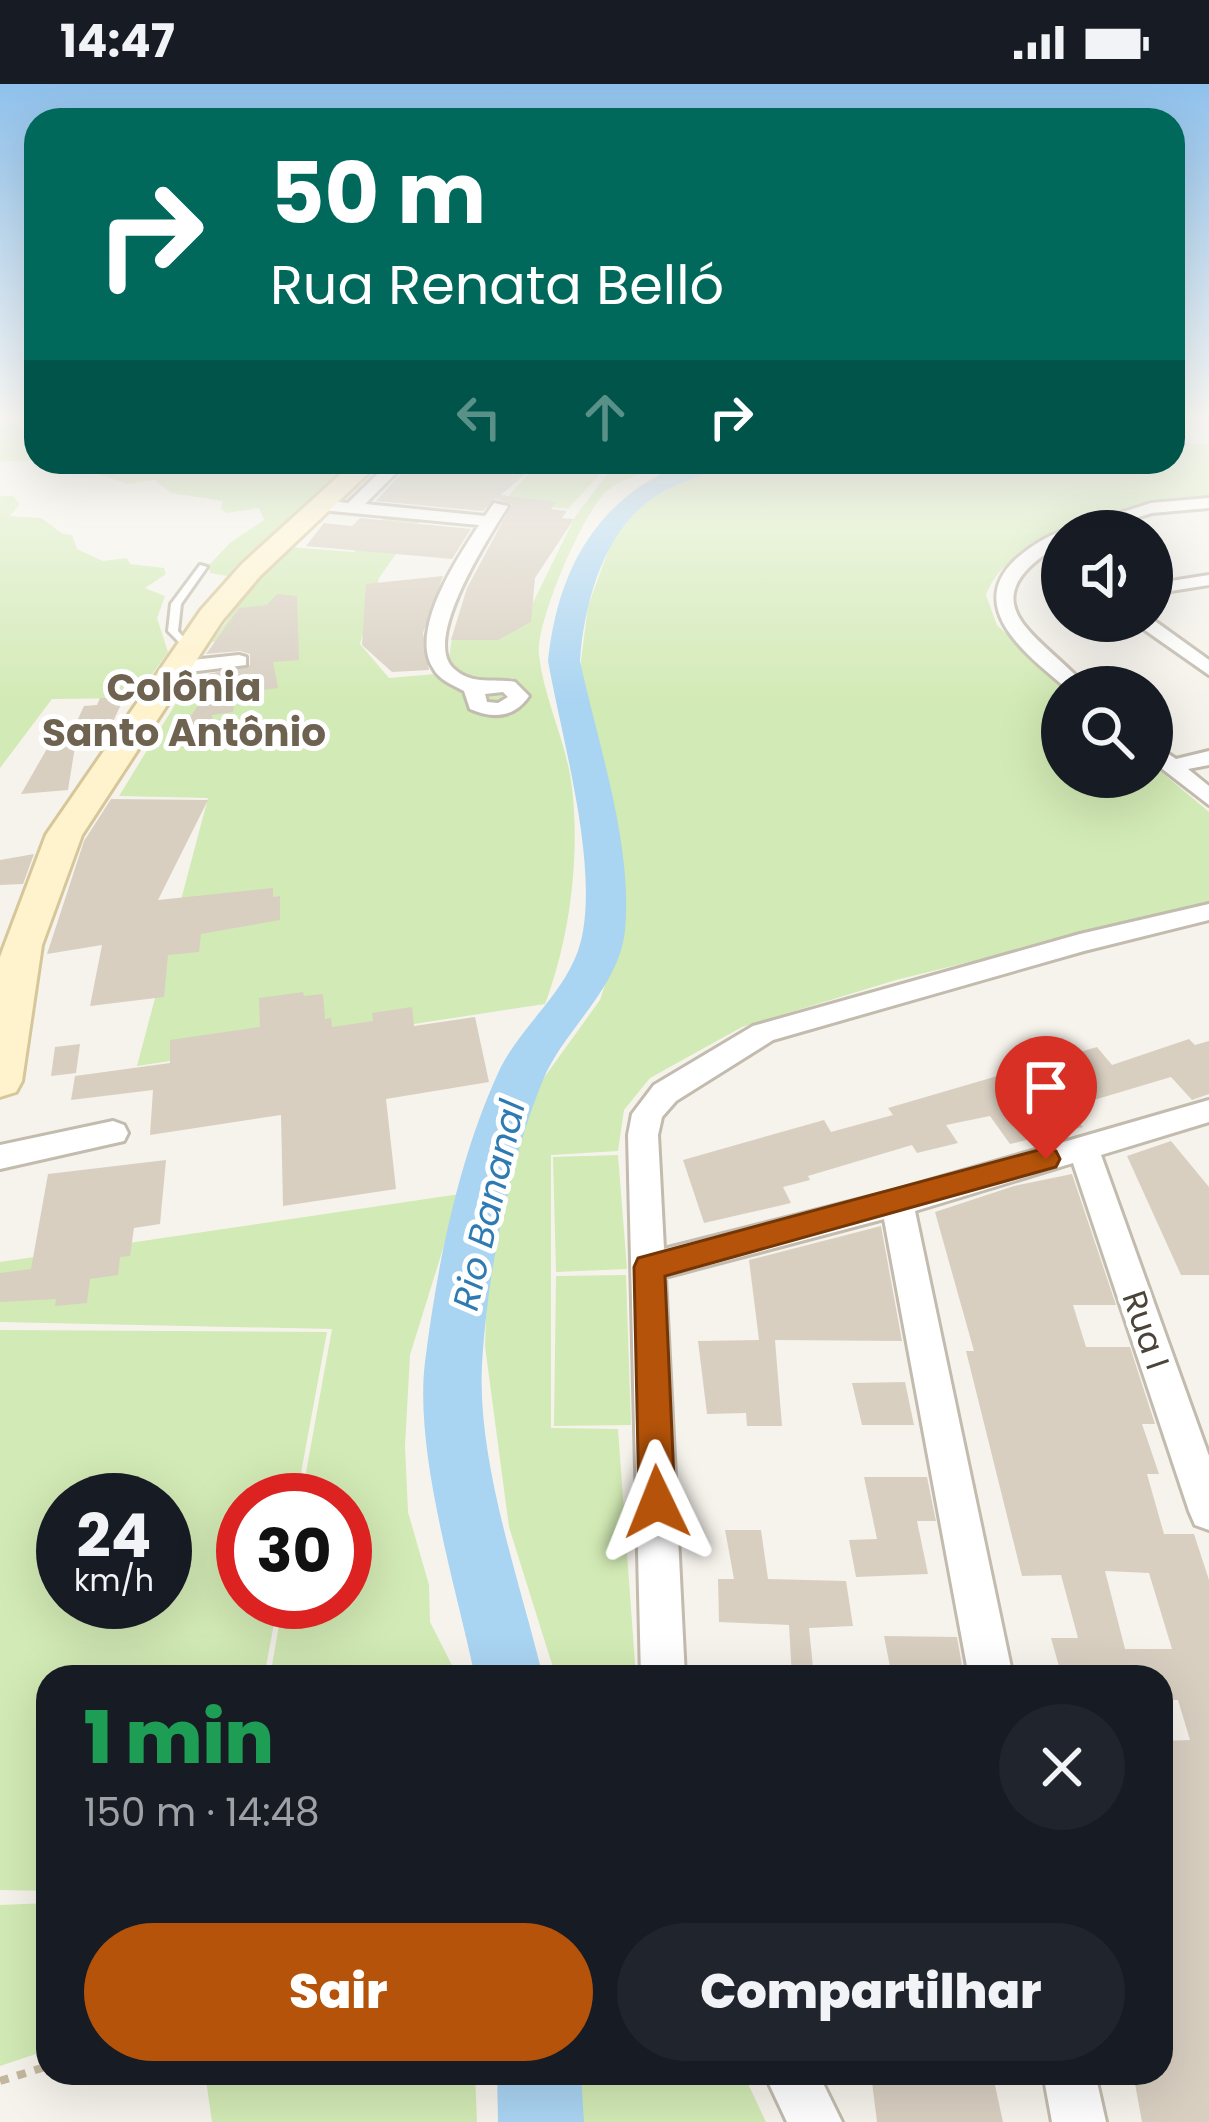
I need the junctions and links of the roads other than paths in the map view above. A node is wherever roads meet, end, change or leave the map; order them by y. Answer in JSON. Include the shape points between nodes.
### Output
{"nodes":[{"id":1,"x":328,"y":513,"type":"edge"},
{"id":2,"x":475,"y":513,"type":"edge"},
{"id":3,"x":1041,"y":549,"type":"edge"},
{"id":4,"x":203,"y":567,"type":"dead end"},
{"id":5,"x":1209,"y":580,"type":"edge"},
{"id":6,"x":1173,"y":586,"type":"edge"},
{"id":7,"x":1171,"y":642,"type":"edge"},
{"id":8,"x":180,"y":657,"type":"junction"},
{"id":9,"x":239,"y":662,"type":"dead end"},
{"id":10,"x":1054,"y":666,"type":"edge"},
{"id":11,"x":1209,"y":669,"type":"edge"},
{"id":12,"x":474,"y":688,"type":"dead end"},
{"id":13,"x":1209,"y":758,"type":"edge"},
{"id":14,"x":1173,"y":766,"type":"edge"},
{"id":15,"x":1173,"y":767,"type":"edge"},
{"id":16,"x":1209,"y":798,"type":"edge"},
{"id":17,"x":1209,"y":912,"type":"edge"},
{"id":18,"x":11,"y":947,"type":"edge"},
{"id":19,"x":0,"y":1082,"type":"edge"},
{"id":20,"x":1209,"y":1112,"type":"edge"},
{"id":21,"x":113,"y":1133,"type":"dead end"},
{"id":22,"x":1083,"y":1148,"type":"junction"},
{"id":23,"x":0,"y":1157,"type":"edge"},
{"id":24,"x":897,"y":1203,"type":"junction"},
{"id":25,"x":649,"y":1267,"type":"junction"},
{"id":26,"x":1209,"y":1511,"type":"edge"},
{"id":27,"x":663,"y":1665,"type":"edge"},
{"id":28,"x":989,"y":1665,"type":"edge"},
{"id":29,"x":796,"y":2085,"type":"edge"},
{"id":30,"x":1071,"y":2085,"type":"edge"},
{"id":31,"x":814,"y":2122,"type":"edge"},
{"id":32,"x":1079,"y":2122,"type":"edge"}],
"edges":[{"from":1,"to":8,"type":"main road","via":[[251,570]]},
{"from":2,"to":12,"type":"street","via":[[495,514],[450,583],[436,655],[444,671]]},
{"from":3,"to":10,"type":"street","via":[[1018,563],[999,600],[1012,627]]},
{"from":4,"to":8,"type":"lane","via":[[174,613]]},
{"from":5,"to":6,"type":"street"},
{"from":7,"to":11,"type":"street"},
{"from":8,"to":9,"type":"street"},
{"from":8,"to":18,"type":"main road","via":[[64,835]]},
{"from":13,"to":14,"type":"street"},
{"from":15,"to":16,"type":"street"},
{"from":17,"to":25,"type":"street","via":[[779,1027],[688,1076],[644,1125]]},
{"from":18,"to":19,"type":"main road"},
{"from":20,"to":22,"type":"street"},
{"from":21,"to":23,"type":"street"},
{"from":22,"to":24,"type":"street"},
{"from":22,"to":26,"type":"street","name":"Rua I"},
{"from":24,"to":25,"type":"street"},
{"from":24,"to":28,"type":"street"},
{"from":25,"to":27,"type":"street"},
{"from":29,"to":31,"type":"street"},
{"from":30,"to":32,"type":"street"}]}
